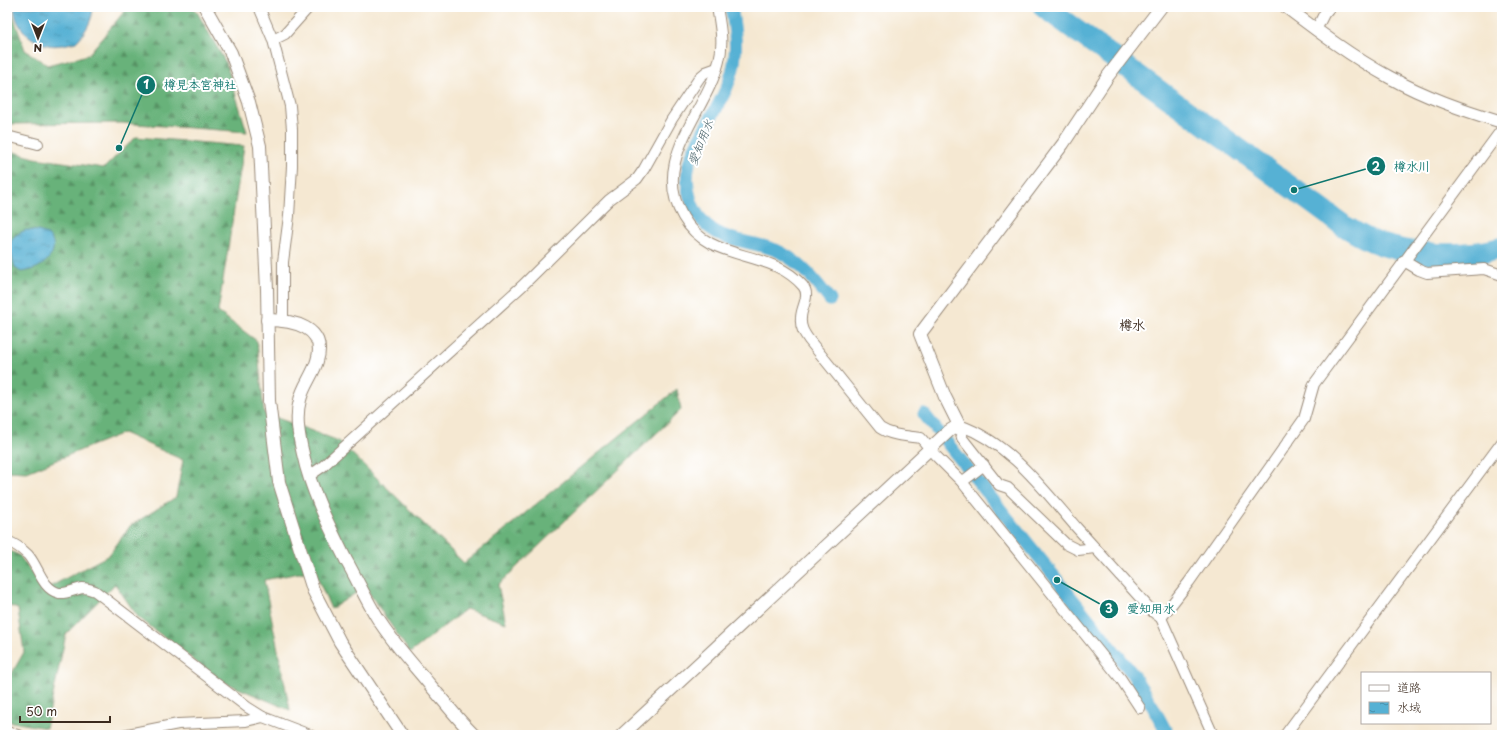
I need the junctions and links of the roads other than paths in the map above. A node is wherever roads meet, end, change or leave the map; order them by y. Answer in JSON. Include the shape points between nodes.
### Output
{"nodes":[{"id":1,"x":205,"y":7,"type":"edge"},
{"id":2,"x":259,"y":7,"type":"edge"},
{"id":3,"x":309,"y":7,"type":"edge"},
{"id":4,"x":718,"y":7,"type":"edge"},
{"id":5,"x":1162,"y":7,"type":"edge"},
{"id":6,"x":1286,"y":7,"type":"edge"},
{"id":7,"x":1330,"y":7,"type":"edge"},
{"id":8,"x":1316,"y":30,"type":"junction"},
{"id":9,"x":273,"y":40,"type":"junction"},
{"id":10,"x":717,"y":68,"type":"junction"},
{"id":11,"x":1502,"y":122,"type":"edge"},
{"id":12,"x":1502,"y":129,"type":"edge"},
{"id":13,"x":7,"y":136,"type":"edge"},
{"id":14,"x":38,"y":144,"type":"dead end"},
{"id":15,"x":1406,"y":258,"type":"junction"},
{"id":16,"x":1502,"y":275,"type":"edge"},
{"id":17,"x":267,"y":320,"type":"junction"},
{"id":18,"x":283,"y":320,"type":"junction"},
{"id":19,"x":954,"y":428,"type":"junction"},
{"id":20,"x":1502,"y":442,"type":"edge"},
{"id":21,"x":931,"y":448,"type":"junction"},
{"id":22,"x":984,"y":465,"type":"junction"},
{"id":23,"x":309,"y":476,"type":"junction"},
{"id":24,"x":962,"y":482,"type":"junction"},
{"id":25,"x":7,"y":541,"type":"edge"},
{"id":26,"x":1095,"y":548,"type":"junction"},
{"id":27,"x":1161,"y":618,"type":"junction"},
{"id":28,"x":1140,"y":708,"type":"dead end"},
{"id":29,"x":263,"y":717,"type":"junction"},
{"id":30,"x":7,"y":732,"type":"edge"},
{"id":31,"x":18,"y":735,"type":"edge"},
{"id":32,"x":122,"y":735,"type":"edge"},
{"id":33,"x":310,"y":735,"type":"edge"},
{"id":34,"x":402,"y":735,"type":"edge"},
{"id":35,"x":474,"y":735,"type":"edge"},
{"id":36,"x":622,"y":735,"type":"edge"},
{"id":37,"x":1213,"y":735,"type":"edge"},
{"id":38,"x":1285,"y":735,"type":"edge"}],
"edges":[{"from":1,"to":17,"type":"street","via":[[231,53],[249,102],[260,146]]},
{"from":2,"to":9,"type":"street"},
{"from":3,"to":9,"type":"street","via":[[285,34]]},
{"from":4,"to":10,"type":"street","via":[[722,40]]},
{"from":5,"to":19,"type":"street","via":[[1108,76],[1064,144],[920,334],[945,397]]},
{"from":6,"to":8,"type":"street"},
{"from":7,"to":8,"type":"street"},
{"from":8,"to":11,"type":"street","via":[[1361,60],[1414,90]]},
{"from":9,"to":18,"type":"street","via":[[290,106],[292,129],[289,216],[283,262]]},
{"from":10,"to":21,"type":"street","via":[[709,89],[678,148],[674,164],[674,194],[683,217],[692,230],[715,247],[776,265],[790,274],[804,288],[807,296],[800,318],[808,340],[880,428],[893,434],[921,438]]},
{"from":10,"to":23,"type":"street","via":[[700,77],[637,179],[609,200],[452,351]]},
{"from":12,"to":15,"type":"street"},
{"from":13,"to":14,"type":"street"},
{"from":15,"to":16,"type":"street","via":[[1419,270],[1427,273],[1484,270]]},
{"from":15,"to":27,"type":"street","via":[[1314,384],[1308,409],[1300,426]]},
{"from":17,"to":18,"type":"street"},
{"from":17,"to":34,"type":"street","via":[[273,446],[279,482],[312,590],[337,636]]},
{"from":18,"to":23,"type":"street","via":[[296,322],[308,328],[319,348],[317,361],[299,401],[298,415],[303,455]]},
{"from":19,"to":21,"type":"street"},
{"from":19,"to":22,"type":"street"},
{"from":19,"to":26,"type":"street","via":[[971,429],[990,440],[1020,464]]},
{"from":20,"to":38,"type":"street"},
{"from":21,"to":24,"type":"street"},
{"from":21,"to":36,"type":"street"},
{"from":22,"to":24,"type":"street"},
{"from":22,"to":26,"type":"street","via":[[999,485],[1008,488],[1066,544],[1078,550]]},
{"from":23,"to":35,"type":"street","via":[[332,532],[378,618],[396,644]]},
{"from":24,"to":28,"type":"street","via":[[1121,679]]},
{"from":25,"to":29,"type":"street","via":[[28,555],[51,589],[58,593],[84,588],[98,592]]},
{"from":26,"to":27,"type":"street"},
{"from":27,"to":37,"type":"street"},
{"from":29,"to":32,"type":"street","via":[[246,721],[178,724]]},
{"from":29,"to":33,"type":"street"},
{"from":30,"to":31,"type":"street"}]}
